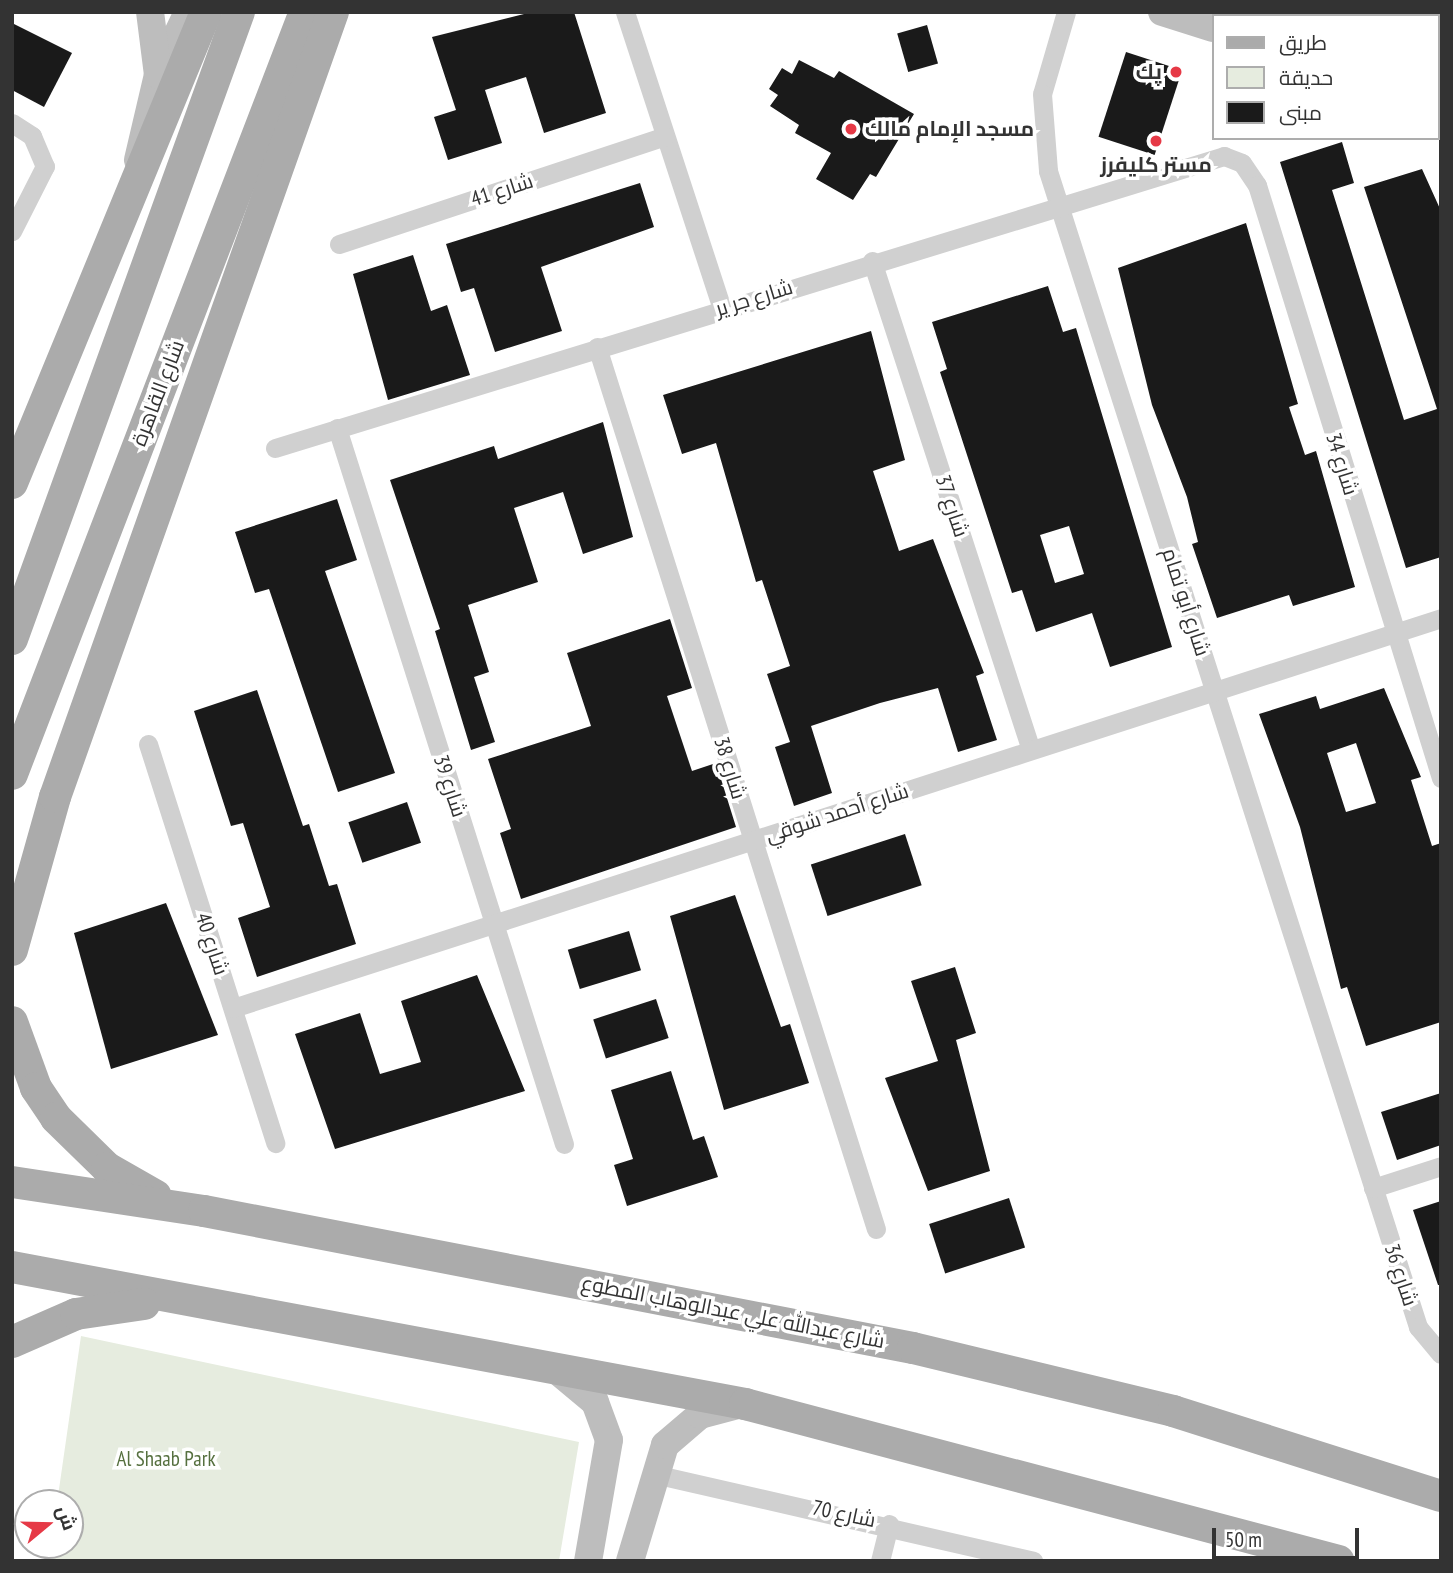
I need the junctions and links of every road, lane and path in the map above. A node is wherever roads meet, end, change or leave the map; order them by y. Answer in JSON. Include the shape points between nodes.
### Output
{"nodes":[{"id":1,"x":150,"y":12,"type":"edge"},
{"id":2,"x":188,"y":12,"type":"edge"},
{"id":3,"x":206,"y":12,"type":"edge"},
{"id":4,"x":239,"y":12,"type":"edge"},
{"id":5,"x":305,"y":12,"type":"edge"},
{"id":6,"x":333,"y":12,"type":"edge"},
{"id":7,"x":625,"y":12,"type":"edge"},
{"id":8,"x":1066,"y":12,"type":"edge"},
{"id":9,"x":1163,"y":12,"type":"edge"},
{"id":10,"x":1212,"y":28,"type":"edge"},
{"id":11,"x":158,"y":75,"type":"junction"},
{"id":12,"x":12,"y":123,"type":"edge"},
{"id":13,"x":665,"y":136,"type":"junction"},
{"id":14,"x":1233,"y":158,"type":"joint"},
{"id":15,"x":138,"y":173,"type":"junction"},
{"id":16,"x":1058,"y":204,"type":"junction"},
{"id":17,"x":12,"y":231,"type":"edge"},
{"id":18,"x":339,"y":244,"type":"dead end"},
{"id":19,"x":872,"y":261,"type":"junction"},
{"id":20,"x":722,"y":308,"type":"junction"},
{"id":21,"x":597,"y":347,"type":"junction"},
{"id":22,"x":337,"y":428,"type":"junction"},
{"id":23,"x":275,"y":448,"type":"dead end"},
{"id":24,"x":12,"y":483,"type":"edge"},
{"id":25,"x":1441,"y":618,"type":"edge"},
{"id":26,"x":1394,"y":633,"type":"junction"},
{"id":27,"x":12,"y":639,"type":"edge"},
{"id":28,"x":1214,"y":691,"type":"junction"},
{"id":29,"x":148,"y":744,"type":"dead end"},
{"id":30,"x":1031,"y":750,"type":"junction"},
{"id":31,"x":12,"y":774,"type":"edge"},
{"id":32,"x":1441,"y":778,"type":"edge"},
{"id":33,"x":753,"y":841,"type":"junction"},
{"id":34,"x":494,"y":924,"type":"junction"},
{"id":35,"x":12,"y":950,"type":"edge"},
{"id":36,"x":233,"y":1008,"type":"junction"},
{"id":37,"x":12,"y":1022,"type":"edge"},
{"id":38,"x":275,"y":1143,"type":"dead end"},
{"id":39,"x":564,"y":1144,"type":"dead end"},
{"id":40,"x":1441,"y":1166,"type":"edge"},
{"id":41,"x":12,"y":1182,"type":"edge"},
{"id":42,"x":1373,"y":1188,"type":"junction"},
{"id":43,"x":204,"y":1211,"type":"junction"},
{"id":44,"x":876,"y":1229,"type":"dead end"},
{"id":45,"x":12,"y":1267,"type":"edge"},
{"id":46,"x":195,"y":1304,"type":"junction"},
{"id":47,"x":12,"y":1342,"type":"edge"},
{"id":48,"x":1441,"y":1354,"type":"edge"},
{"id":49,"x":546,"y":1362,"type":"junction"},
{"id":50,"x":745,"y":1404,"type":"junction"},
{"id":51,"x":654,"y":1474,"type":"junction"},
{"id":52,"x":1441,"y":1496,"type":"edge"},
{"id":53,"x":889,"y":1524,"type":"junction"},
{"id":54,"x":588,"y":1559,"type":"edge"},
{"id":55,"x":618,"y":1561,"type":"edge"},
{"id":56,"x":631,"y":1561,"type":"edge"},
{"id":57,"x":880,"y":1561,"type":"edge"},
{"id":58,"x":1033,"y":1561,"type":"edge"},
{"id":59,"x":1339,"y":1561,"type":"edge"}],
"edges":[{"from":1,"to":11,"type":"street"},
{"from":2,"to":11,"type":"street"},
{"from":3,"to":15,"type":"main road"},
{"from":4,"to":27,"type":"main road"},
{"from":5,"to":31,"type":"main road","name":"شارع القاهرة"},
{"from":6,"to":35,"type":"main road","via":[[68,758]]},
{"from":7,"to":13,"type":"street"},
{"from":8,"to":16,"type":"street","name":"شارع أبو تمام","via":[[1041,110]]},
{"from":9,"to":10,"type":"street"},
{"from":11,"to":15,"type":"street"},
{"from":12,"to":17,"type":"street","via":[[32,136],[45,166]]},
{"from":13,"to":18,"type":"street","name":"شارع 41"},
{"from":13,"to":20,"type":"street"},
{"from":14,"to":16,"type":"street","name":"شارع جر ير","via":[[1205,158]]},
{"from":14,"to":26,"type":"street","name":"شارع 34","via":[[1257,185]]},
{"from":15,"to":24,"type":"main road"},
{"from":16,"to":19,"type":"street","name":"شارع جر ير"},
{"from":16,"to":28,"type":"street","name":"شارع أبو تمام"},
{"from":19,"to":20,"type":"street","name":"شارع جر ير"},
{"from":19,"to":30,"type":"street","name":"شارع 37"},
{"from":20,"to":21,"type":"street","name":"شارع جر ير"},
{"from":21,"to":22,"type":"street","name":"شارع جر ير"},
{"from":21,"to":33,"type":"street","name":"شارع 38"},
{"from":22,"to":23,"type":"street","name":"شارع جر ير"},
{"from":22,"to":34,"type":"street","name":"شارع 39"},
{"from":25,"to":26,"type":"street","name":"شارع أحمد شوقي"},
{"from":26,"to":28,"type":"street","name":"شارع أحمد شوقي"},
{"from":26,"to":32,"type":"street","name":"شارع 34"},
{"from":28,"to":30,"type":"street","name":"شارع أحمد شوقي"},
{"from":28,"to":42,"type":"street","name":"شارع أبو تمام"},
{"from":29,"to":36,"type":"street","name":"شارع 40"},
{"from":30,"to":33,"type":"street","name":"شارع أحمد شوقي"},
{"from":33,"to":34,"type":"street","name":"شارع أحمد شوقي"},
{"from":33,"to":44,"type":"street","name":"شارع 38"},
{"from":34,"to":36,"type":"street","name":"شارع أحمد شوقي"},
{"from":34,"to":39,"type":"street","name":"شارع 39"},
{"from":36,"to":38,"type":"street","name":"شارع 40"},
{"from":37,"to":43,"type":"main road","via":[[36,1088],[79,1145],[137,1187]]},
{"from":40,"to":42,"type":"street"},
{"from":41,"to":43,"type":"main road","name":"شارع عبدالله علي عبدالوهاب المطوع"},
{"from":42,"to":48,"type":"street","name":"شارع 36","via":[[1418,1327]]},
{"from":43,"to":52,"type":"main road","name":"شارع عبدالله علي عبدالوهاب المطوع","via":[[913,1348],[1173,1411]]},
{"from":45,"to":46,"type":"main road"},
{"from":46,"to":47,"type":"main road","via":[[95,1309]]},
{"from":46,"to":49,"type":"main road"},
{"from":49,"to":50,"type":"main road"},
{"from":49,"to":54,"type":"street","via":[[587,1392],[607,1426],[609,1453]]},
{"from":50,"to":51,"type":"street","via":[[686,1422],[665,1445]]},
{"from":50,"to":59,"type":"main road"},
{"from":51,"to":53,"type":"street","name":"شارع 70"},
{"from":51,"to":56,"type":"street"},
{"from":53,"to":57,"type":"street"},
{"from":53,"to":58,"type":"street","name":"شارع 70"},
{"from":54,"to":55,"type":"street"}]}
